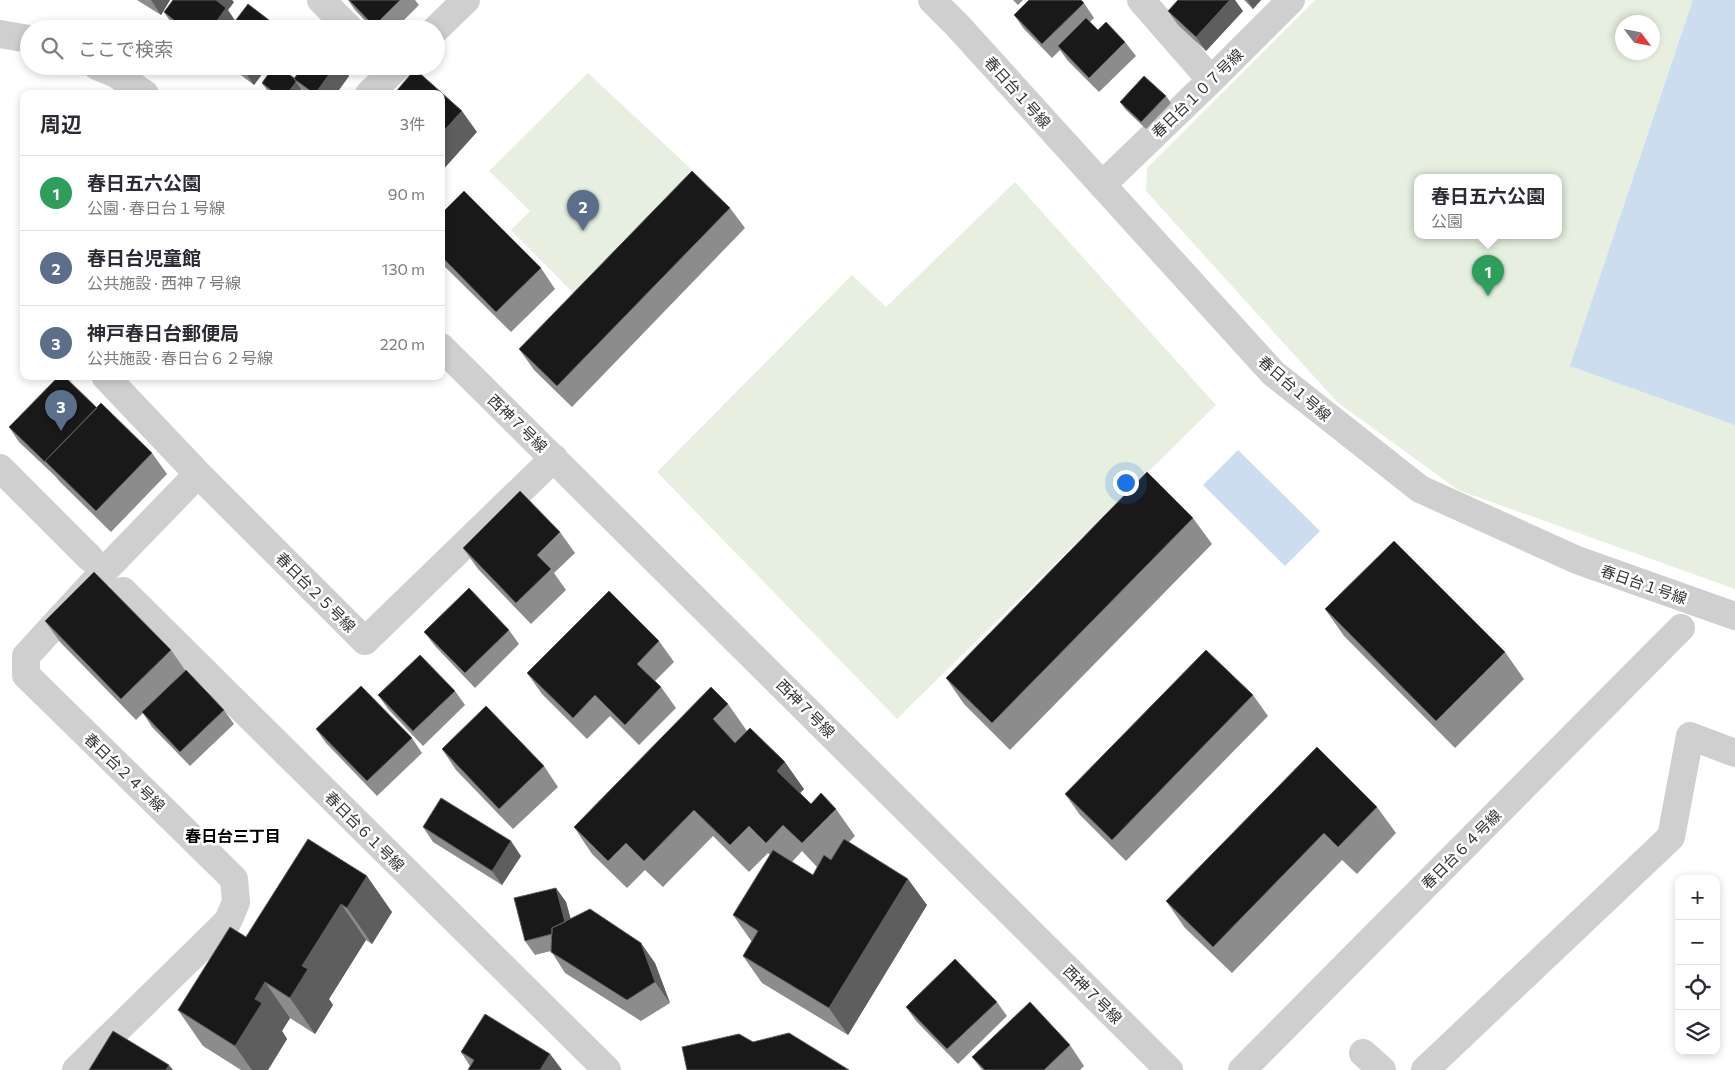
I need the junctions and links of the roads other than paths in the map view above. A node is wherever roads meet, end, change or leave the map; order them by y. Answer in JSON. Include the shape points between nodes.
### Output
{"nodes":[{"id":1,"x":321,"y":0,"type":"edge"},
{"id":2,"x":466,"y":0,"type":"edge"},
{"id":3,"x":932,"y":0,"type":"edge"},
{"id":4,"x":1141,"y":0,"type":"edge"},
{"id":5,"x":1291,"y":0,"type":"edge"},
{"id":6,"x":341,"y":20,"type":"edge"},
{"id":7,"x":445,"y":20,"type":"edge"},
{"id":8,"x":0,"y":34,"type":"edge"},
{"id":9,"x":20,"y":38,"type":"edge"},
{"id":10,"x":117,"y":75,"type":"edge"},
{"id":11,"x":387,"y":75,"type":"edge"},
{"id":12,"x":1211,"y":80,"type":"junction"},
{"id":13,"x":139,"y":90,"type":"edge"},
{"id":14,"x":373,"y":90,"type":"edge"},
{"id":15,"x":1102,"y":185,"type":"junction"},
{"id":16,"x":445,"y":351,"type":"edge"},
{"id":17,"x":108,"y":380,"type":"edge"},
{"id":18,"x":554,"y":458,"type":"junction"},
{"id":19,"x":0,"y":468,"type":"edge"},
{"id":20,"x":198,"y":474,"type":"junction"},
{"id":21,"x":90,"y":558,"type":"dead end"},
{"id":22,"x":123,"y":591,"type":"dead end"},
{"id":23,"x":1735,"y":616,"type":"edge"},
{"id":24,"x":1681,"y":628,"type":"dead end"},
{"id":25,"x":1735,"y":753,"type":"edge"},
{"id":26,"x":76,"y":1070,"type":"edge"},
{"id":27,"x":607,"y":1070,"type":"edge"},
{"id":28,"x":1169,"y":1070,"type":"edge"},
{"id":29,"x":1242,"y":1070,"type":"edge"},
{"id":30,"x":1425,"y":1070,"type":"edge"}],
"edges":[{"from":1,"to":6,"type":"street"},
{"from":2,"to":7,"type":"street"},
{"from":3,"to":15,"type":"street","name":"春日台１号線"},
{"from":4,"to":12,"type":"street"},
{"from":5,"to":12,"type":"street","name":"春日台１０７号線"},
{"from":8,"to":9,"type":"street"},
{"from":10,"to":13,"type":"street"},
{"from":11,"to":14,"type":"street"},
{"from":12,"to":15,"type":"street","name":"春日台１０７号線"},
{"from":15,"to":23,"type":"street","name":"春日台１号線","via":[[1273,373],[1420,489],[1577,560]]},
{"from":16,"to":18,"type":"street","name":"西神７号線"},
{"from":17,"to":20,"type":"street","name":"春日台２５号線"},
{"from":18,"to":20,"type":"street","name":"春日台２５号線","via":[[365,641]]},
{"from":18,"to":28,"type":"street","name":"西神７号線"},
{"from":19,"to":21,"type":"street"},
{"from":20,"to":26,"type":"street","name":"春日台２４号線","via":[[26,656],[26,675],[234,879],[236,902],[228,921]]},
{"from":22,"to":27,"type":"street","name":"春日台６１号線"},
{"from":24,"to":29,"type":"street","name":"春日台６４号線"},
{"from":25,"to":30,"type":"street","via":[[1690,736],[1671,837]]}]}
